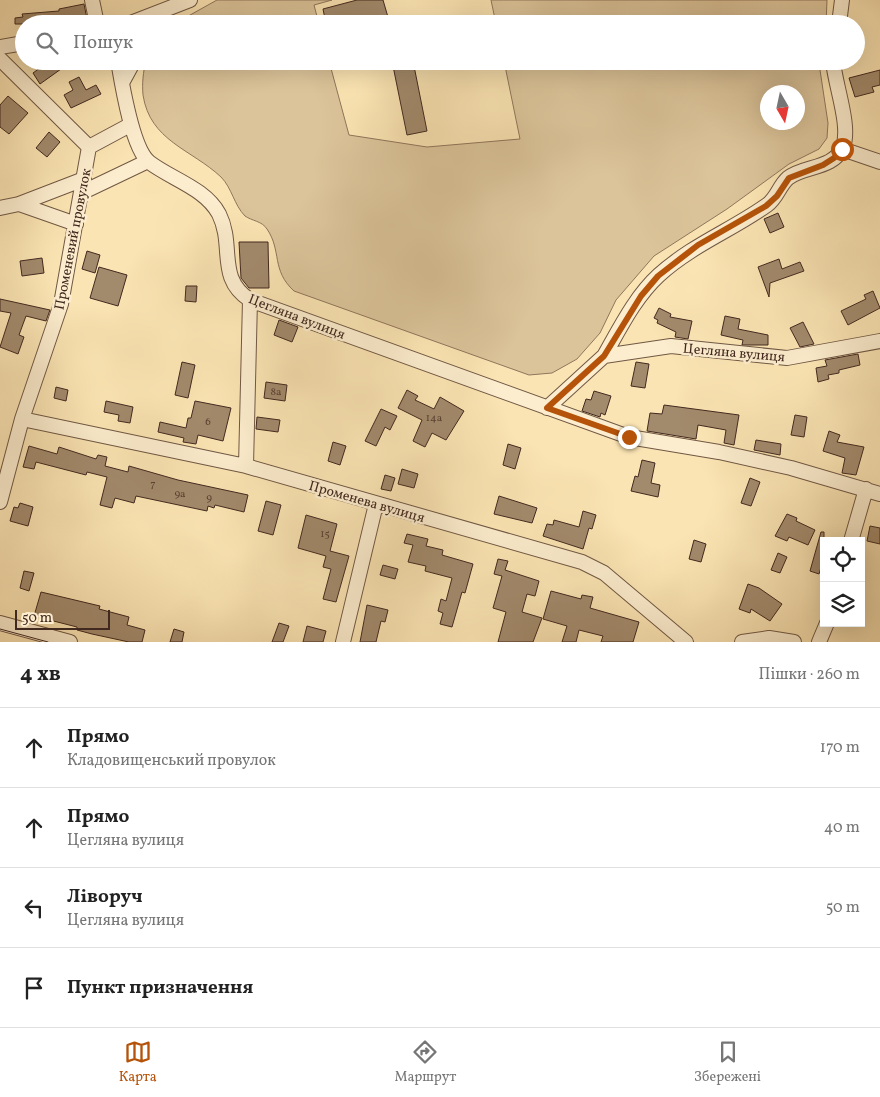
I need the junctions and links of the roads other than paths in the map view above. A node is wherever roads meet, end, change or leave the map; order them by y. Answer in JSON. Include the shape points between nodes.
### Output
{"nodes":[{"id":1,"x":92,"y":0,"type":"edge"},
{"id":2,"x":190,"y":0,"type":"edge"},
{"id":3,"x":842,"y":0,"type":"edge"},
{"id":4,"x":164,"y":11,"type":"junction"},
{"id":5,"x":95,"y":15,"type":"edge"},
{"id":6,"x":153,"y":15,"type":"edge"},
{"id":7,"x":162,"y":15,"type":"edge"},
{"id":8,"x":840,"y":15,"type":"edge"},
{"id":9,"x":15,"y":44,"type":"edge"},
{"id":10,"x":0,"y":47,"type":"edge"},
{"id":11,"x":0,"y":59,"type":"edge"},
{"id":12,"x":120,"y":70,"type":"edge"},
{"id":13,"x":129,"y":70,"type":"edge"},
{"id":14,"x":835,"y":70,"type":"edge"},
{"id":15,"x":122,"y":83,"type":"junction"},
{"id":16,"x":130,"y":125,"type":"junction"},
{"id":17,"x":89,"y":147,"type":"junction"},
{"id":18,"x":842,"y":149,"type":"junction"},
{"id":19,"x":148,"y":161,"type":"junction"},
{"id":20,"x":880,"y":162,"type":"edge"},
{"id":21,"x":82,"y":186,"type":"junction"},
{"id":22,"x":19,"y":204,"type":"junction"},
{"id":23,"x":0,"y":208,"type":"edge"},
{"id":24,"x":76,"y":224,"type":"junction"},
{"id":25,"x":250,"y":300,"type":"junction"},
{"id":26,"x":880,"y":341,"type":"edge"},
{"id":27,"x":604,"y":356,"type":"junction"},
{"id":28,"x":547,"y":408,"type":"junction"},
{"id":29,"x":22,"y":419,"type":"junction"},
{"id":30,"x":246,"y":466,"type":"junction"},
{"id":31,"x":866,"y":489,"type":"junction"},
{"id":32,"x":880,"y":494,"type":"edge"},
{"id":33,"x":0,"y":502,"type":"edge"},
{"id":34,"x":376,"y":504,"type":"junction"},
{"id":35,"x":852,"y":537,"type":"edge"},
{"id":36,"x":0,"y":623,"type":"edge"},
{"id":37,"x":825,"y":627,"type":"edge"},
{"id":38,"x":70,"y":642,"type":"edge"},
{"id":39,"x":343,"y":642,"type":"edge"},
{"id":40,"x":686,"y":642,"type":"edge"},
{"id":41,"x":742,"y":642,"type":"edge"},
{"id":42,"x":794,"y":642,"type":"edge"},
{"id":43,"x":819,"y":642,"type":"edge"}],
"edges":[{"from":1,"to":5,"type":"street"},
{"from":2,"to":4,"type":"street"},
{"from":3,"to":8,"type":"street"},
{"from":4,"to":6,"type":"street"},
{"from":4,"to":7,"type":"street"},
{"from":9,"to":10,"type":"street"},
{"from":11,"to":17,"type":"street"},
{"from":12,"to":15,"type":"street"},
{"from":13,"to":15,"type":"street"},
{"from":14,"to":18,"type":"street","via":[[845,129]]},
{"from":15,"to":16,"type":"street"},
{"from":16,"to":17,"type":"street"},
{"from":16,"to":19,"type":"street"},
{"from":17,"to":21,"type":"street","name":"Променевий провулок"},
{"from":18,"to":20,"type":"street"},
{"from":18,"to":27,"type":"street","via":[[823,165],[789,178],[766,206],[698,245],[658,276],[632,309]]},
{"from":19,"to":21,"type":"street"},
{"from":19,"to":25,"type":"street","name":"Цегляна вулиця","via":[[204,196],[218,213],[226,234],[231,280],[238,292]]},
{"from":21,"to":22,"type":"street"},
{"from":21,"to":24,"type":"street","name":"Променевий провулок"},
{"from":22,"to":23,"type":"street"},
{"from":22,"to":24,"type":"street"},
{"from":24,"to":29,"type":"street","name":"Променевий провулок","via":[[61,304]]},
{"from":25,"to":28,"type":"street","name":"Цегляна вулиця"},
{"from":25,"to":30,"type":"street"},
{"from":26,"to":27,"type":"street","name":"Цегляна вулиця","via":[[788,358],[670,346]]},
{"from":27,"to":28,"type":"street"},
{"from":28,"to":31,"type":"street","name":"Цегляна вулиця","via":[[629,437],[773,464]]},
{"from":29,"to":30,"type":"street","name":"Променева вулиця"},
{"from":29,"to":33,"type":"street","name":"Променевий провулок"},
{"from":30,"to":34,"type":"street","name":"Променева вулиця"},
{"from":31,"to":32,"type":"street","name":"Цегляна вулиця"},
{"from":31,"to":35,"type":"street"},
{"from":34,"to":39,"type":"street"},
{"from":34,"to":40,"type":"street","name":"Променева вулиця","via":[[582,562],[604,573]]},
{"from":36,"to":38,"type":"street"},
{"from":37,"to":43,"type":"street"},
{"from":41,"to":42,"type":"street","via":[[769,638]]}]}
